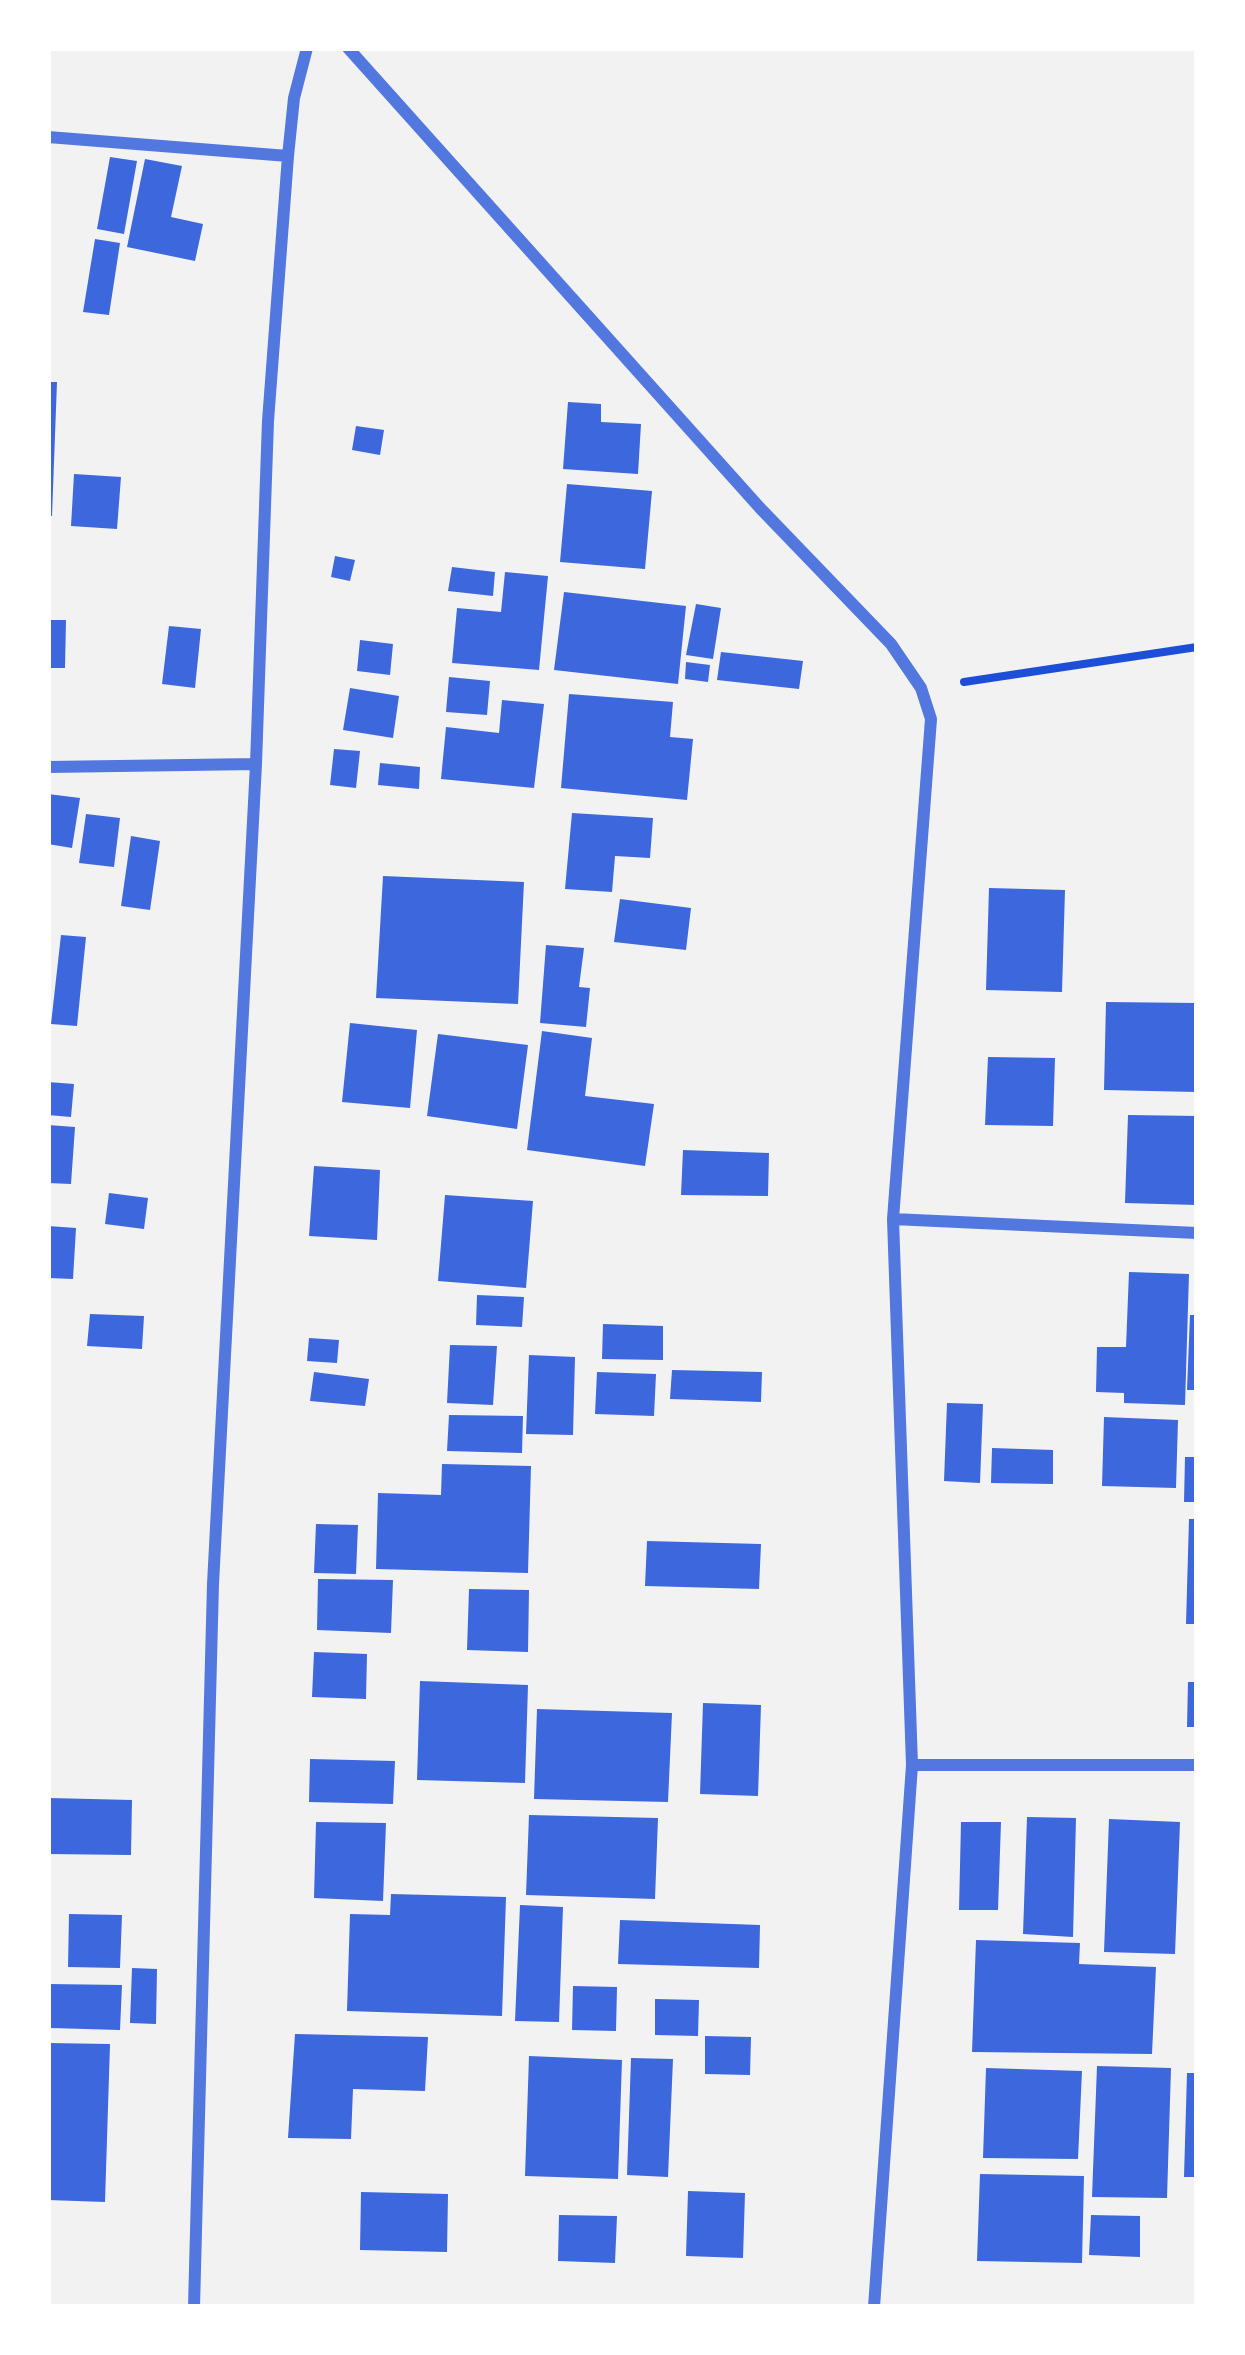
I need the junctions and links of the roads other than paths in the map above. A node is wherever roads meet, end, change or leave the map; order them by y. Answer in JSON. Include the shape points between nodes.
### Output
{"nodes":[{"id":1,"x":307,"y":48,"type":"edge"},
{"id":2,"x":348,"y":48,"type":"edge"},
{"id":3,"x":48,"y":137,"type":"edge"},
{"id":4,"x":288,"y":156,"type":"junction"},
{"id":5,"x":256,"y":764,"type":"junction"},
{"id":6,"x":48,"y":767,"type":"edge"},
{"id":7,"x":893,"y":1219,"type":"junction"},
{"id":8,"x":1197,"y":1233,"type":"edge"},
{"id":9,"x":911,"y":1765,"type":"junction"},
{"id":10,"x":1197,"y":1765,"type":"edge"},
{"id":11,"x":194,"y":2307,"type":"edge"},
{"id":12,"x":874,"y":2307,"type":"edge"}],
"edges":[{"from":1,"to":4,"type":"street"},
{"from":2,"to":7,"type":"street","via":[[891,644],[921,688],[931,719]]},
{"from":3,"to":4,"type":"street"},
{"from":4,"to":5,"type":"street"},
{"from":5,"to":6,"type":"street"},
{"from":5,"to":11,"type":"street","via":[[213,1584]]},
{"from":7,"to":8,"type":"street"},
{"from":7,"to":9,"type":"street"},
{"from":9,"to":10,"type":"street"},
{"from":9,"to":12,"type":"street"}]}
